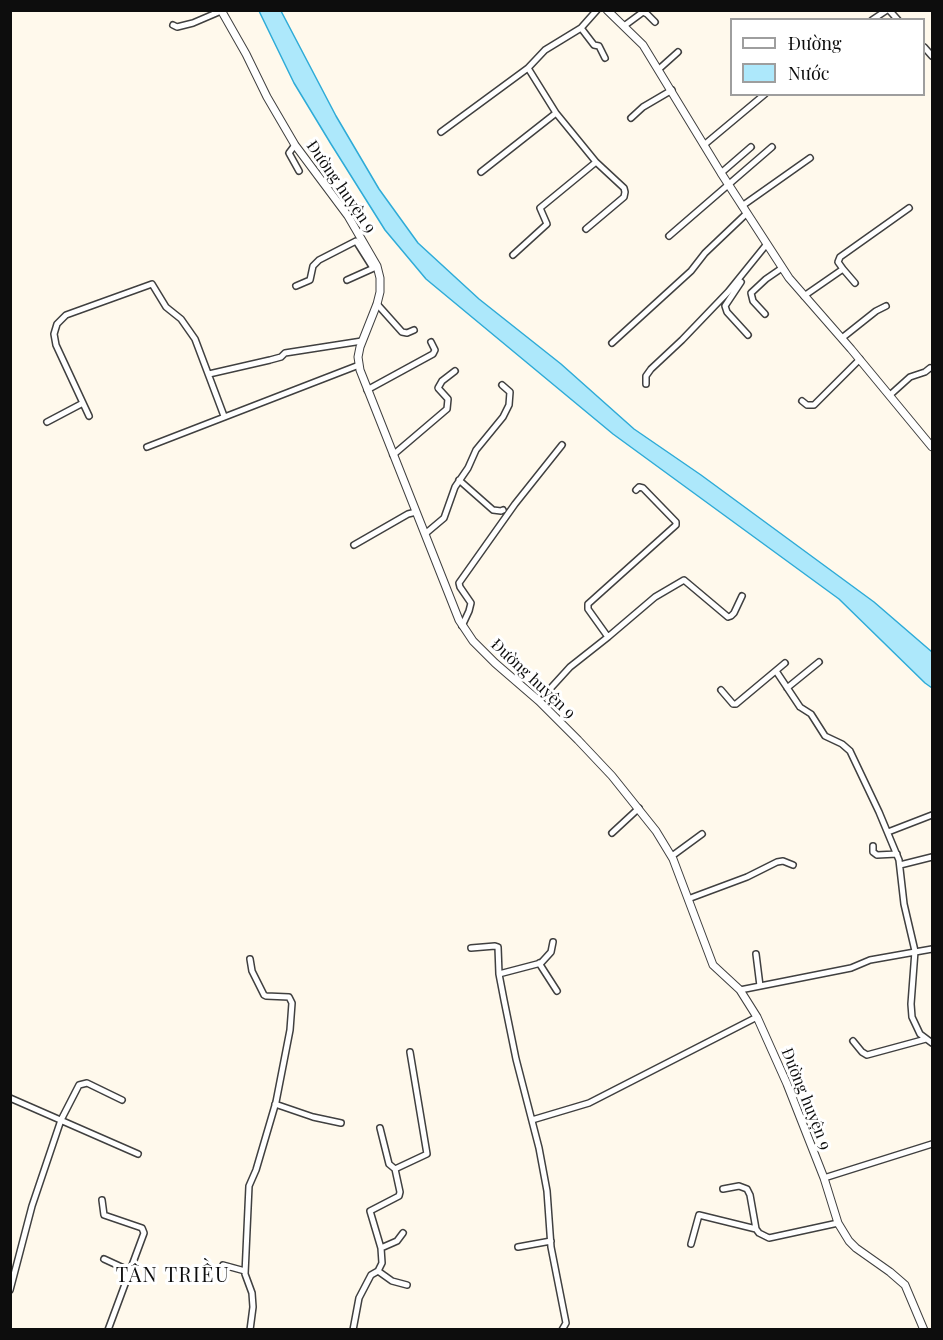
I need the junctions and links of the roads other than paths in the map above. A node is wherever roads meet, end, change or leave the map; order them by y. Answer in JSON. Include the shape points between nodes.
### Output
{"nodes":[{"id":1,"x":597,"y":10,"type":"edge"},
{"id":2,"x":607,"y":10,"type":"edge"},
{"id":3,"x":888,"y":10,"type":"edge"},
{"id":4,"x":221,"y":11,"type":"edge"},
{"id":5,"x":875,"y":18,"type":"edge"},
{"id":6,"x":655,"y":22,"type":"dead end"},
{"id":7,"x":173,"y":25,"type":"dead end"},
{"id":8,"x":624,"y":26,"type":"junction"},
{"id":9,"x":581,"y":28,"type":"junction"},
{"id":10,"x":678,"y":52,"type":"dead end"},
{"id":11,"x":605,"y":58,"type":"dead end"},
{"id":12,"x":528,"y":68,"type":"junction"},
{"id":13,"x":659,"y":69,"type":"junction"},
{"id":14,"x":672,"y":90,"type":"junction"},
{"id":15,"x":763,"y":96,"type":"edge"},
{"id":16,"x":556,"y":114,"type":"junction"},
{"id":17,"x":631,"y":118,"type":"dead end"},
{"id":18,"x":441,"y":132,"type":"dead end"},
{"id":19,"x":295,"y":145,"type":"junction"},
{"id":20,"x":704,"y":145,"type":"junction"},
{"id":21,"x":751,"y":147,"type":"dead end"},
{"id":22,"x":772,"y":147,"type":"dead end"},
{"id":23,"x":810,"y":158,"type":"dead end"},
{"id":24,"x":596,"y":162,"type":"junction"},
{"id":25,"x":299,"y":171,"type":"dead end"},
{"id":26,"x":481,"y":172,"type":"dead end"},
{"id":27,"x":721,"y":173,"type":"junction"},
{"id":28,"x":729,"y":185,"type":"junction"},
{"id":29,"x":742,"y":206,"type":"junction"},
{"id":30,"x":909,"y":208,"type":"dead end"},
{"id":31,"x":747,"y":213,"type":"junction"},
{"id":32,"x":586,"y":229,"type":"dead end"},
{"id":33,"x":669,"y":236,"type":"dead end"},
{"id":34,"x":767,"y":246,"type":"junction"},
{"id":35,"x":513,"y":255,"type":"dead end"},
{"id":36,"x":375,"y":267,"type":"junction"},
{"id":37,"x":782,"y":268,"type":"junction"},
{"id":38,"x":843,"y":269,"type":"junction"},
{"id":39,"x":347,"y":280,"type":"dead end"},
{"id":40,"x":855,"y":283,"type":"dead end"},
{"id":41,"x":296,"y":286,"type":"dead end"},
{"id":42,"x":804,"y":296,"type":"junction"},
{"id":43,"x":377,"y":304,"type":"junction"},
{"id":44,"x":886,"y":306,"type":"dead end"},
{"id":45,"x":765,"y":314,"type":"dead end"},
{"id":46,"x":414,"y":330,"type":"dead end"},
{"id":47,"x":748,"y":334,"type":"dead end"},
{"id":48,"x":842,"y":338,"type":"junction"},
{"id":49,"x":362,"y":341,"type":"junction"},
{"id":50,"x":431,"y":342,"type":"dead end"},
{"id":51,"x":612,"y":343,"type":"dead end"},
{"id":52,"x":860,"y":359,"type":"junction"},
{"id":53,"x":359,"y":365,"type":"junction"},
{"id":54,"x":930,"y":368,"type":"dead end"},
{"id":55,"x":455,"y":371,"type":"dead end"},
{"id":56,"x":209,"y":374,"type":"junction"},
{"id":57,"x":646,"y":384,"type":"dead end"},
{"id":58,"x":502,"y":385,"type":"dead end"},
{"id":59,"x":367,"y":390,"type":"junction"},
{"id":60,"x":890,"y":395,"type":"junction"},
{"id":61,"x":802,"y":401,"type":"dead end"},
{"id":62,"x":83,"y":403,"type":"junction"},
{"id":63,"x":89,"y":416,"type":"dead end"},
{"id":64,"x":224,"y":416,"type":"junction"},
{"id":65,"x":47,"y":422,"type":"dead end"},
{"id":66,"x":562,"y":445,"type":"dead end"},
{"id":67,"x":147,"y":447,"type":"dead end"},
{"id":68,"x":933,"y":447,"type":"edge"},
{"id":69,"x":393,"y":455,"type":"junction"},
{"id":70,"x":459,"y":480,"type":"junction"},
{"id":71,"x":636,"y":490,"type":"dead end"},
{"id":72,"x":503,"y":510,"type":"dead end"},
{"id":73,"x":416,"y":512,"type":"junction"},
{"id":74,"x":425,"y":534,"type":"junction"},
{"id":75,"x":354,"y":545,"type":"dead end"},
{"id":76,"x":742,"y":596,"type":"dead end"},
{"id":77,"x":462,"y":626,"type":"junction"},
{"id":78,"x":608,"y":637,"type":"junction"},
{"id":79,"x":819,"y":662,"type":"dead end"},
{"id":80,"x":785,"y":663,"type":"dead end"},
{"id":81,"x":776,"y":671,"type":"junction"},
{"id":82,"x":787,"y":688,"type":"junction"},
{"id":83,"x":721,"y":690,"type":"dead end"},
{"id":84,"x":539,"y":700,"type":"junction"},
{"id":85,"x":639,"y":808,"type":"junction"},
{"id":86,"x":933,"y":815,"type":"edge"},
{"id":87,"x":888,"y":832,"type":"junction"},
{"id":88,"x":612,"y":833,"type":"dead end"},
{"id":89,"x":702,"y":834,"type":"dead end"},
{"id":90,"x":873,"y":846,"type":"dead end"},
{"id":91,"x":897,"y":854,"type":"junction"},
{"id":92,"x":672,"y":856,"type":"junction"},
{"id":93,"x":933,"y":857,"type":"edge"},
{"id":94,"x":793,"y":865,"type":"dead end"},
{"id":95,"x":900,"y":865,"type":"junction"},
{"id":96,"x":688,"y":899,"type":"junction"},
{"id":97,"x":553,"y":942,"type":"dead end"},
{"id":98,"x":471,"y":948,"type":"dead end"},
{"id":99,"x":933,"y":949,"type":"edge"},
{"id":100,"x":915,"y":953,"type":"junction"},
{"id":101,"x":756,"y":954,"type":"dead end"},
{"id":102,"x":250,"y":958,"type":"dead end"},
{"id":103,"x":539,"y":963,"type":"junction"},
{"id":104,"x":500,"y":974,"type":"junction"},
{"id":105,"x":760,"y":986,"type":"junction"},
{"id":106,"x":740,"y":990,"type":"junction"},
{"id":107,"x":557,"y":991,"type":"dead end"},
{"id":108,"x":757,"y":1017,"type":"junction"},
{"id":109,"x":926,"y":1039,"type":"junction"},
{"id":110,"x":853,"y":1041,"type":"dead end"},
{"id":111,"x":933,"y":1043,"type":"edge"},
{"id":112,"x":410,"y":1052,"type":"dead end"},
{"id":113,"x":10,"y":1098,"type":"edge"},
{"id":114,"x":122,"y":1100,"type":"dead end"},
{"id":115,"x":275,"y":1104,"type":"junction"},
{"id":116,"x":61,"y":1120,"type":"junction"},
{"id":117,"x":532,"y":1120,"type":"junction"},
{"id":118,"x":341,"y":1123,"type":"dead end"},
{"id":119,"x":380,"y":1128,"type":"dead end"},
{"id":120,"x":933,"y":1144,"type":"edge"},
{"id":121,"x":138,"y":1154,"type":"dead end"},
{"id":122,"x":395,"y":1169,"type":"junction"},
{"id":123,"x":824,"y":1178,"type":"junction"},
{"id":124,"x":723,"y":1190,"type":"dead end"},
{"id":125,"x":102,"y":1200,"type":"dead end"},
{"id":126,"x":838,"y":1223,"type":"junction"},
{"id":127,"x":756,"y":1229,"type":"junction"},
{"id":128,"x":403,"y":1233,"type":"dead end"},
{"id":129,"x":551,"y":1241,"type":"junction"},
{"id":130,"x":691,"y":1244,"type":"dead end"},
{"id":131,"x":518,"y":1247,"type":"dead end"},
{"id":132,"x":381,"y":1248,"type":"junction"},
{"id":133,"x":104,"y":1259,"type":"dead end"},
{"id":134,"x":223,"y":1266,"type":"dead end"},
{"id":135,"x":130,"y":1271,"type":"junction"},
{"id":136,"x":245,"y":1271,"type":"junction"},
{"id":137,"x":378,"y":1271,"type":"junction"},
{"id":138,"x":407,"y":1285,"type":"dead end"},
{"id":139,"x":10,"y":1290,"type":"edge"},
{"id":140,"x":108,"y":1329,"type":"edge"},
{"id":141,"x":250,"y":1329,"type":"edge"},
{"id":142,"x":353,"y":1329,"type":"edge"},
{"id":143,"x":562,"y":1329,"type":"edge"},
{"id":144,"x":924,"y":1329,"type":"edge"}],
"edges":[{"from":1,"to":9,"type":"street"},
{"from":2,"to":8,"type":"street"},
{"from":3,"to":5,"type":"street"},
{"from":4,"to":7,"type":"street","via":[[193,23]]},
{"from":4,"to":19,"type":"street","name":"Đường huyện 9"},
{"from":6,"to":8,"type":"street","via":[[643,12]]},
{"from":8,"to":13,"type":"street"},
{"from":9,"to":11,"type":"street"},
{"from":9,"to":12,"type":"street","via":[[545,51]]},
{"from":10,"to":13,"type":"street"},
{"from":12,"to":16,"type":"street"},
{"from":12,"to":18,"type":"street"},
{"from":13,"to":14,"type":"street"},
{"from":14,"to":17,"type":"street"},
{"from":14,"to":20,"type":"street"},
{"from":15,"to":20,"type":"street"},
{"from":16,"to":24,"type":"street"},
{"from":16,"to":26,"type":"street"},
{"from":19,"to":25,"type":"street","via":[[289,153]]},
{"from":19,"to":36,"type":"street","name":"Đường huyện 9","via":[[348,216]]},
{"from":20,"to":27,"type":"street"},
{"from":21,"to":27,"type":"street"},
{"from":22,"to":28,"type":"street"},
{"from":23,"to":29,"type":"street"},
{"from":24,"to":32,"type":"street","via":[[624,189],[625,195]]},
{"from":24,"to":35,"type":"street","via":[[540,208],[547,224]]},
{"from":27,"to":28,"type":"street"},
{"from":28,"to":29,"type":"street"},
{"from":28,"to":33,"type":"street"},
{"from":29,"to":31,"type":"street"},
{"from":30,"to":38,"type":"street","via":[[840,257]]},
{"from":31,"to":34,"type":"street"},
{"from":31,"to":51,"type":"street"},
{"from":34,"to":37,"type":"street"},
{"from":34,"to":47,"type":"street","via":[[725,306]]},
{"from":34,"to":57,"type":"street","via":[[728,292],[651,369],[645,376]]},
{"from":36,"to":39,"type":"street"},
{"from":36,"to":41,"type":"street","via":[[356,241],[321,258],[313,266],[310,280]]},
{"from":36,"to":43,"type":"street","name":"Đường huyện 9","via":[[380,285]]},
{"from":37,"to":42,"type":"street"},
{"from":37,"to":45,"type":"street","via":[[751,293]]},
{"from":38,"to":40,"type":"street"},
{"from":38,"to":42,"type":"street"},
{"from":42,"to":48,"type":"street"},
{"from":43,"to":46,"type":"street","via":[[402,332]]},
{"from":43,"to":49,"type":"street","name":"Đường huyện 9"},
{"from":44,"to":48,"type":"street"},
{"from":48,"to":52,"type":"street"},
{"from":49,"to":53,"type":"street","name":"Đường huyện 9"},
{"from":49,"to":56,"type":"street","via":[[285,353]]},
{"from":50,"to":59,"type":"street","via":[[433,354]]},
{"from":52,"to":60,"type":"street"},
{"from":52,"to":61,"type":"street","via":[[813,405]]},
{"from":53,"to":59,"type":"street","name":"Đường huyện 9"},
{"from":53,"to":64,"type":"street"},
{"from":54,"to":60,"type":"street","via":[[910,377]]},
{"from":55,"to":69,"type":"street","via":[[438,388],[448,399],[447,408]]},
{"from":56,"to":62,"type":"street","via":[[188,328],[166,307],[152,284],[59,321],[55,340]]},
{"from":56,"to":64,"type":"street"},
{"from":58,"to":70,"type":"street","via":[[510,392],[509,405]]},
{"from":59,"to":69,"type":"street","name":"Đường huyện 9"},
{"from":60,"to":68,"type":"street"},
{"from":62,"to":63,"type":"street"},
{"from":62,"to":65,"type":"street"},
{"from":64,"to":67,"type":"street"},
{"from":66,"to":77,"type":"street","via":[[459,583],[471,603]]},
{"from":69,"to":73,"type":"street","name":"Đường huyện 9"},
{"from":70,"to":72,"type":"street","via":[[493,510]]},
{"from":70,"to":74,"type":"street","via":[[444,518]]},
{"from":71,"to":78,"type":"street","via":[[643,488],[677,524],[588,604]]},
{"from":73,"to":74,"type":"street","name":"Đường huyện 9"},
{"from":73,"to":75,"type":"street"},
{"from":74,"to":77,"type":"street","name":"Đường huyện 9"},
{"from":76,"to":78,"type":"street","via":[[734,613],[728,616],[684,580],[655,597]]},
{"from":77,"to":84,"type":"street","name":"Đường huyện 9","via":[[495,663]]},
{"from":78,"to":84,"type":"street","via":[[570,667]]},
{"from":79,"to":82,"type":"street"},
{"from":80,"to":81,"type":"street"},
{"from":81,"to":82,"type":"street"},
{"from":81,"to":83,"type":"street","via":[[736,704]]},
{"from":82,"to":87,"type":"street","via":[[825,735],[850,751]]},
{"from":84,"to":85,"type":"street","name":"Đường huyện 9"},
{"from":85,"to":88,"type":"street"},
{"from":85,"to":92,"type":"street","name":"Đường huyện 9"},
{"from":86,"to":87,"type":"street"},
{"from":87,"to":91,"type":"street"},
{"from":89,"to":92,"type":"street"},
{"from":90,"to":91,"type":"street","via":[[877,855]]},
{"from":91,"to":95,"type":"street"},
{"from":92,"to":96,"type":"street","name":"Đường huyện 9"},
{"from":93,"to":95,"type":"street"},
{"from":94,"to":96,"type":"street","via":[[777,862]]},
{"from":95,"to":100,"type":"street"},
{"from":96,"to":106,"type":"street","name":"Đường huyện 9","via":[[713,965]]},
{"from":97,"to":103,"type":"street","via":[[551,952]]},
{"from":98,"to":104,"type":"street","via":[[497,946]]},
{"from":99,"to":100,"type":"street"},
{"from":100,"to":105,"type":"street"},
{"from":100,"to":109,"type":"street","via":[[912,1017]]},
{"from":101,"to":105,"type":"street"},
{"from":102,"to":115,"type":"street","via":[[264,995],[288,997],[292,1003]]},
{"from":103,"to":104,"type":"street"},
{"from":103,"to":107,"type":"street"},
{"from":104,"to":117,"type":"street"},
{"from":105,"to":106,"type":"street"},
{"from":106,"to":108,"type":"street","name":"Đường huyện 9"},
{"from":108,"to":117,"type":"street","via":[[589,1103]]},
{"from":108,"to":123,"type":"street","name":"Đường huyện 9"},
{"from":109,"to":110,"type":"street","via":[[867,1055]]},
{"from":109,"to":111,"type":"street"},
{"from":112,"to":122,"type":"street","via":[[427,1154]]},
{"from":113,"to":116,"type":"street"},
{"from":114,"to":116,"type":"street","via":[[82,1082]]},
{"from":115,"to":118,"type":"street"},
{"from":115,"to":136,"type":"street","via":[[249,1186]]},
{"from":116,"to":121,"type":"street"},
{"from":116,"to":139,"type":"street","via":[[32,1206]]},
{"from":117,"to":129,"type":"street","via":[[547,1191]]},
{"from":119,"to":122,"type":"street","via":[[389,1164]]},
{"from":120,"to":123,"type":"street"},
{"from":122,"to":132,"type":"street","via":[[399,1196],[370,1211]]},
{"from":123,"to":126,"type":"street","name":"Đường huyện 9"},
{"from":124,"to":127,"type":"street","via":[[739,1186],[747,1189]]},
{"from":125,"to":135,"type":"street","via":[[108,1217],[144,1230]]},
{"from":126,"to":127,"type":"street","via":[[771,1238]]},
{"from":126,"to":144,"type":"street","name":"Đường huyện 9","via":[[856,1248],[905,1286]]},
{"from":127,"to":130,"type":"street","via":[[699,1215]]},
{"from":128,"to":132,"type":"street","via":[[397,1241]]},
{"from":129,"to":131,"type":"street"},
{"from":129,"to":143,"type":"street","via":[[566,1323]]},
{"from":132,"to":137,"type":"street"},
{"from":133,"to":135,"type":"street"},
{"from":134,"to":136,"type":"street"},
{"from":135,"to":140,"type":"street"},
{"from":136,"to":141,"type":"street","via":[[253,1302]]},
{"from":137,"to":138,"type":"street"},
{"from":137,"to":142,"type":"street","via":[[371,1275],[359,1298]]}]}
